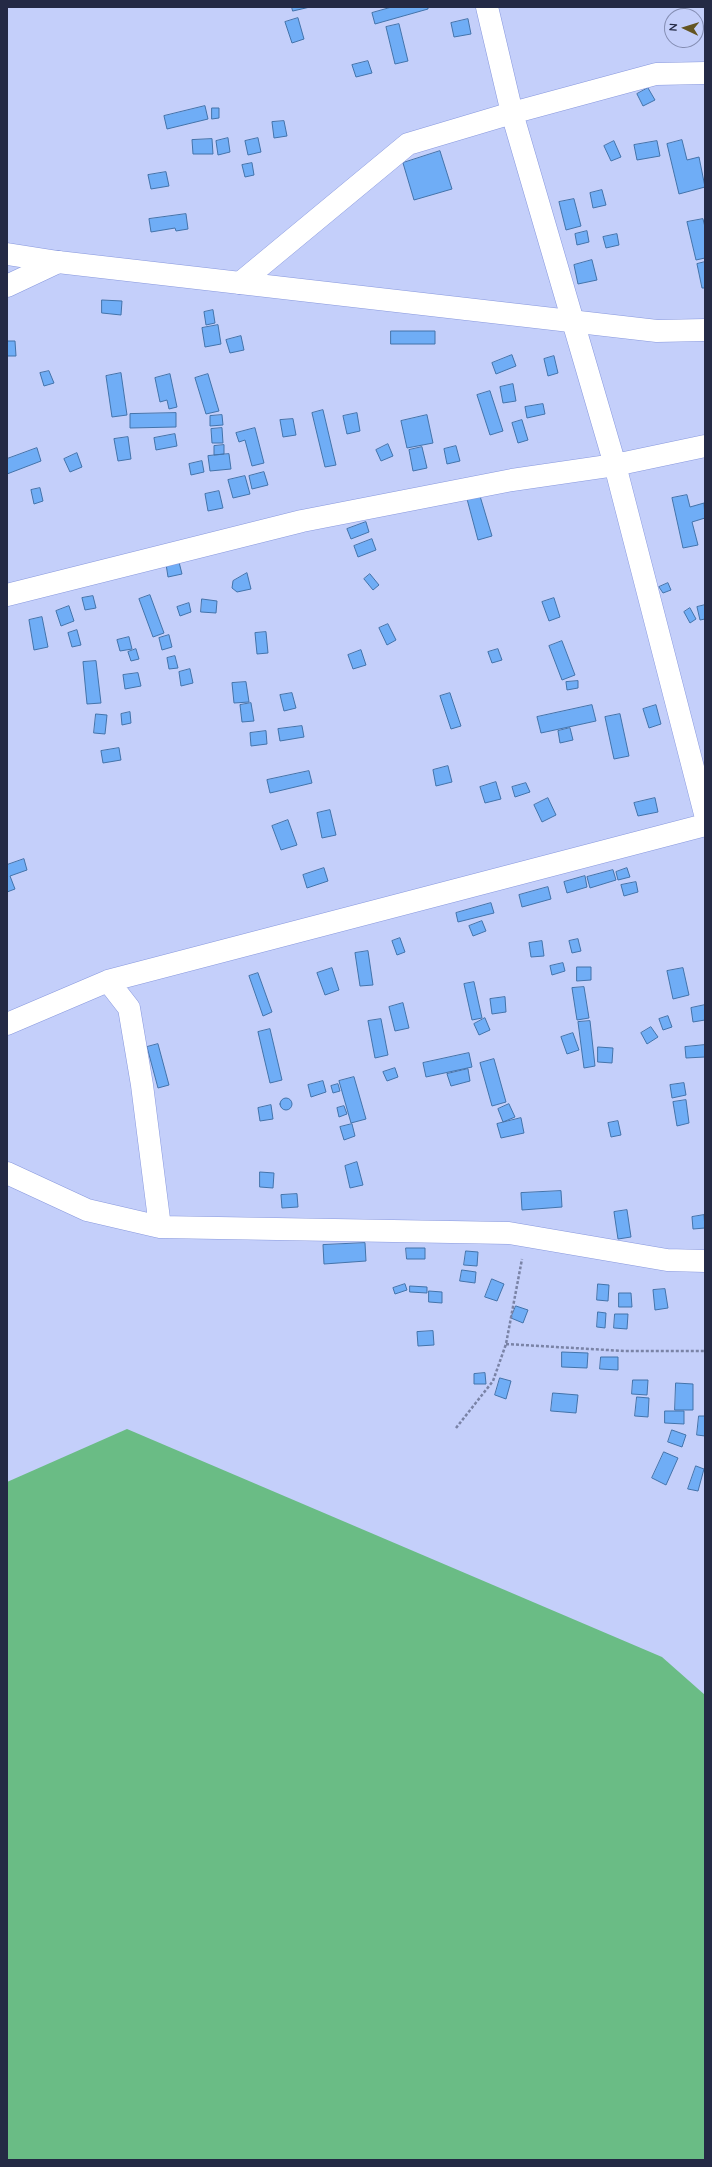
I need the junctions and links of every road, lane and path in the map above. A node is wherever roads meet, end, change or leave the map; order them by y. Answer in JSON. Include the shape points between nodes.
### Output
{"nodes":[{"id":1,"x":487,"y":7,"type":"edge"},
{"id":2,"x":705,"y":73,"type":"edge"},
{"id":3,"x":512,"y":113,"type":"junction"},
{"id":4,"x":7,"y":254,"type":"edge"},
{"id":5,"x":58,"y":262,"type":"junction"},
{"id":6,"x":240,"y":283,"type":"junction"},
{"id":7,"x":7,"y":286,"type":"edge"},
{"id":8,"x":573,"y":321,"type":"junction"},
{"id":9,"x":705,"y":330,"type":"edge"},
{"id":10,"x":705,"y":446,"type":"edge"},
{"id":11,"x":615,"y":465,"type":"junction"},
{"id":12,"x":7,"y":595,"type":"edge"},
{"id":13,"x":705,"y":814,"type":"edge"},
{"id":14,"x":705,"y":825,"type":"edge"},
{"id":15,"x":108,"y":982,"type":"junction"},
{"id":16,"x":7,"y":1024,"type":"edge"},
{"id":17,"x":7,"y":1173,"type":"edge"},
{"id":18,"x":160,"y":1227,"type":"junction"},
{"id":19,"x":526,"y":1236,"type":"junction"},
{"id":20,"x":705,"y":1261,"type":"edge"},
{"id":21,"x":506,"y":1344,"type":"junction"},
{"id":22,"x":705,"y":1351,"type":"edge"},
{"id":23,"x":456,"y":1428,"type":"dead end"}],
"edges":[{"from":1,"to":3,"type":"street"},
{"from":2,"to":3,"type":"street","via":[[656,74]]},
{"from":3,"to":6,"type":"street","via":[[403,147]]},
{"from":3,"to":8,"type":"street"},
{"from":4,"to":5,"type":"street"},
{"from":5,"to":6,"type":"street"},
{"from":5,"to":7,"type":"street"},
{"from":6,"to":8,"type":"street"},
{"from":8,"to":9,"type":"street","via":[[657,331]]},
{"from":8,"to":11,"type":"street"},
{"from":10,"to":11,"type":"street"},
{"from":11,"to":12,"type":"street","via":[[512,480],[302,521]]},
{"from":11,"to":13,"type":"street"},
{"from":14,"to":15,"type":"street"},
{"from":15,"to":16,"type":"street"},
{"from":15,"to":18,"type":"street","via":[[129,1008],[142,1085]]},
{"from":17,"to":18,"type":"street","via":[[87,1210]]},
{"from":18,"to":19,"type":"street","via":[[509,1233]]},
{"from":19,"to":20,"type":"street","via":[[667,1260]]},
{"from":19,"to":21,"type":"path"},
{"from":21,"to":22,"type":"path","via":[[624,1351]]},
{"from":21,"to":23,"type":"path","via":[[493,1381]]}]}
